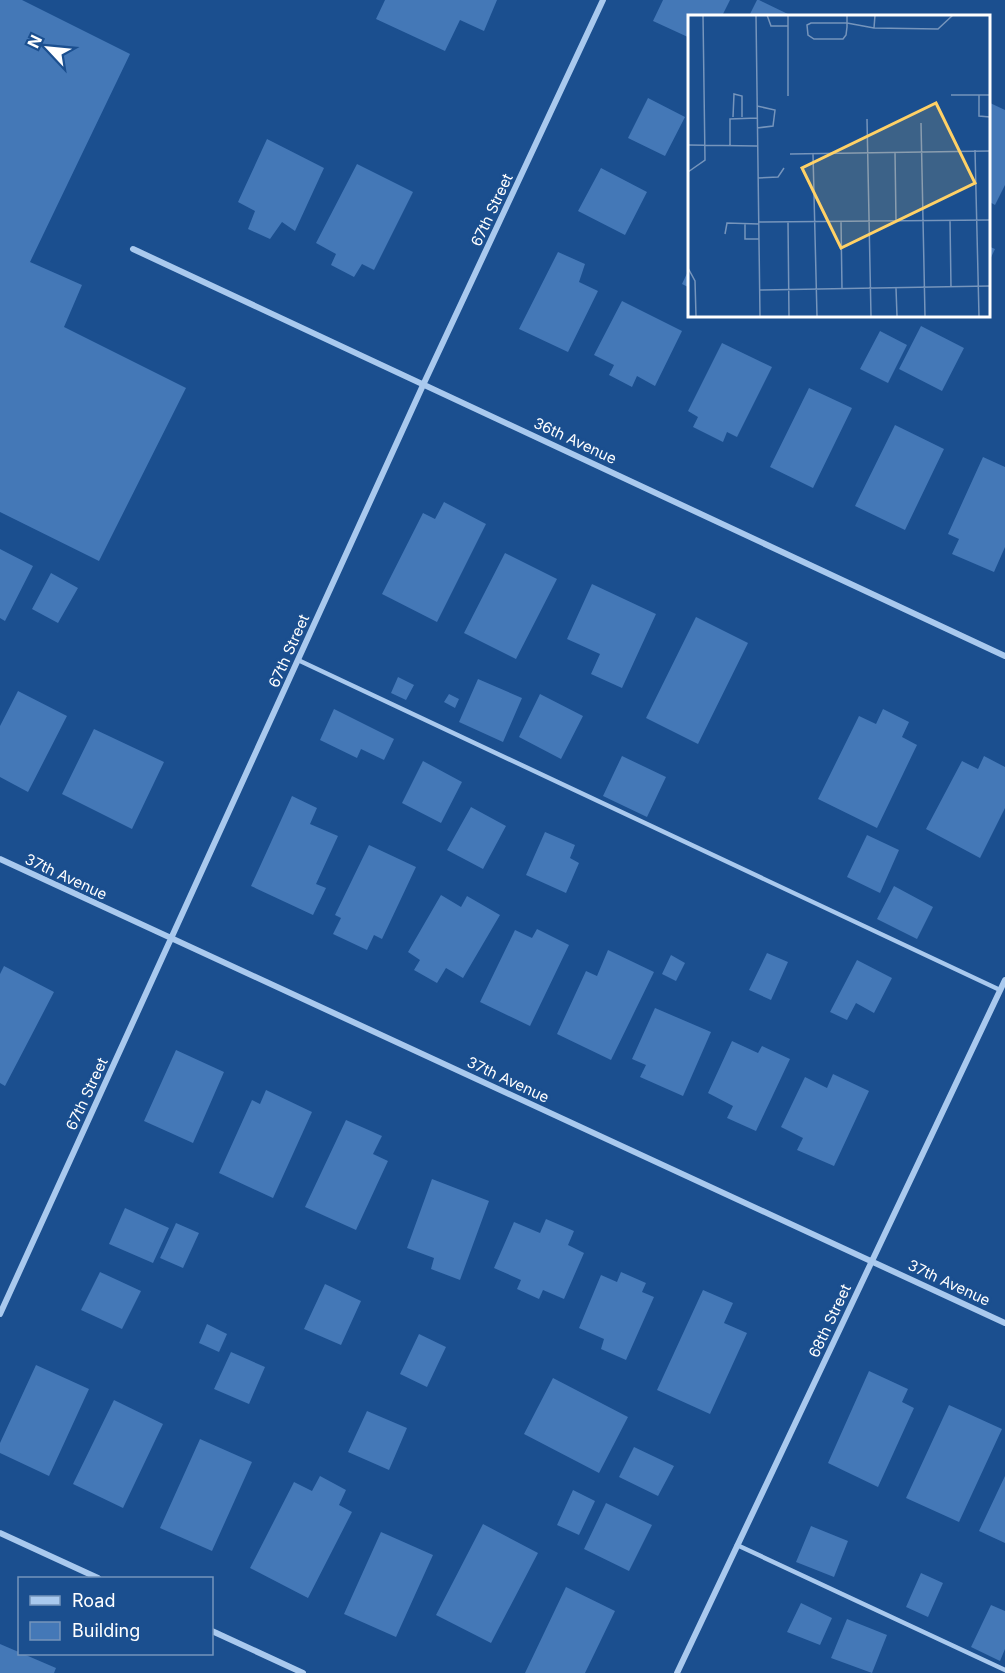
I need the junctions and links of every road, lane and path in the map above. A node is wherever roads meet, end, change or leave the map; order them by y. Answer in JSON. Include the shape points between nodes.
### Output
{"nodes":[{"id":1,"x":603,"y":0,"type":"edge"},
{"id":2,"x":133,"y":249,"type":"dead end"},
{"id":3,"x":424,"y":383,"type":"junction"},
{"id":4,"x":1005,"y":656,"type":"edge"},
{"id":5,"x":298,"y":660,"type":"junction"},
{"id":6,"x":0,"y":859,"type":"edge"},
{"id":7,"x":171,"y":939,"type":"junction"},
{"id":8,"x":1005,"y":980,"type":"edge"},
{"id":9,"x":1000,"y":990,"type":"junction"},
{"id":10,"x":873,"y":1260,"type":"junction"},
{"id":11,"x":0,"y":1314,"type":"edge"},
{"id":12,"x":1005,"y":1323,"type":"edge"},
{"id":13,"x":0,"y":1533,"type":"edge"},
{"id":14,"x":737,"y":1545,"type":"junction"},
{"id":15,"x":96,"y":1577,"type":"edge"},
{"id":16,"x":213,"y":1631,"type":"edge"},
{"id":17,"x":1005,"y":1670,"type":"edge"},
{"id":18,"x":303,"y":1673,"type":"edge"},
{"id":19,"x":677,"y":1673,"type":"edge"}],
"edges":[{"from":1,"to":3,"type":"street","name":"67th Street"},
{"from":2,"to":3,"type":"street","name":"36th Avenue"},
{"from":3,"to":4,"type":"street","name":"36th Avenue"},
{"from":3,"to":5,"type":"street","name":"67th Street"},
{"from":5,"to":7,"type":"street","name":"67th Street"},
{"from":5,"to":9,"type":"lane"},
{"from":6,"to":7,"type":"street","name":"37th Avenue"},
{"from":7,"to":10,"type":"street","name":"37th Avenue"},
{"from":7,"to":11,"type":"street","name":"67th Street"},
{"from":8,"to":9,"type":"street","name":"68th Street"},
{"from":9,"to":10,"type":"street","name":"68th Street"},
{"from":10,"to":12,"type":"street","name":"37th Avenue"},
{"from":10,"to":14,"type":"street","name":"68th Street"},
{"from":13,"to":15,"type":"street"},
{"from":14,"to":17,"type":"lane"},
{"from":14,"to":19,"type":"street","name":"68th Street"},
{"from":16,"to":18,"type":"street"}]}
